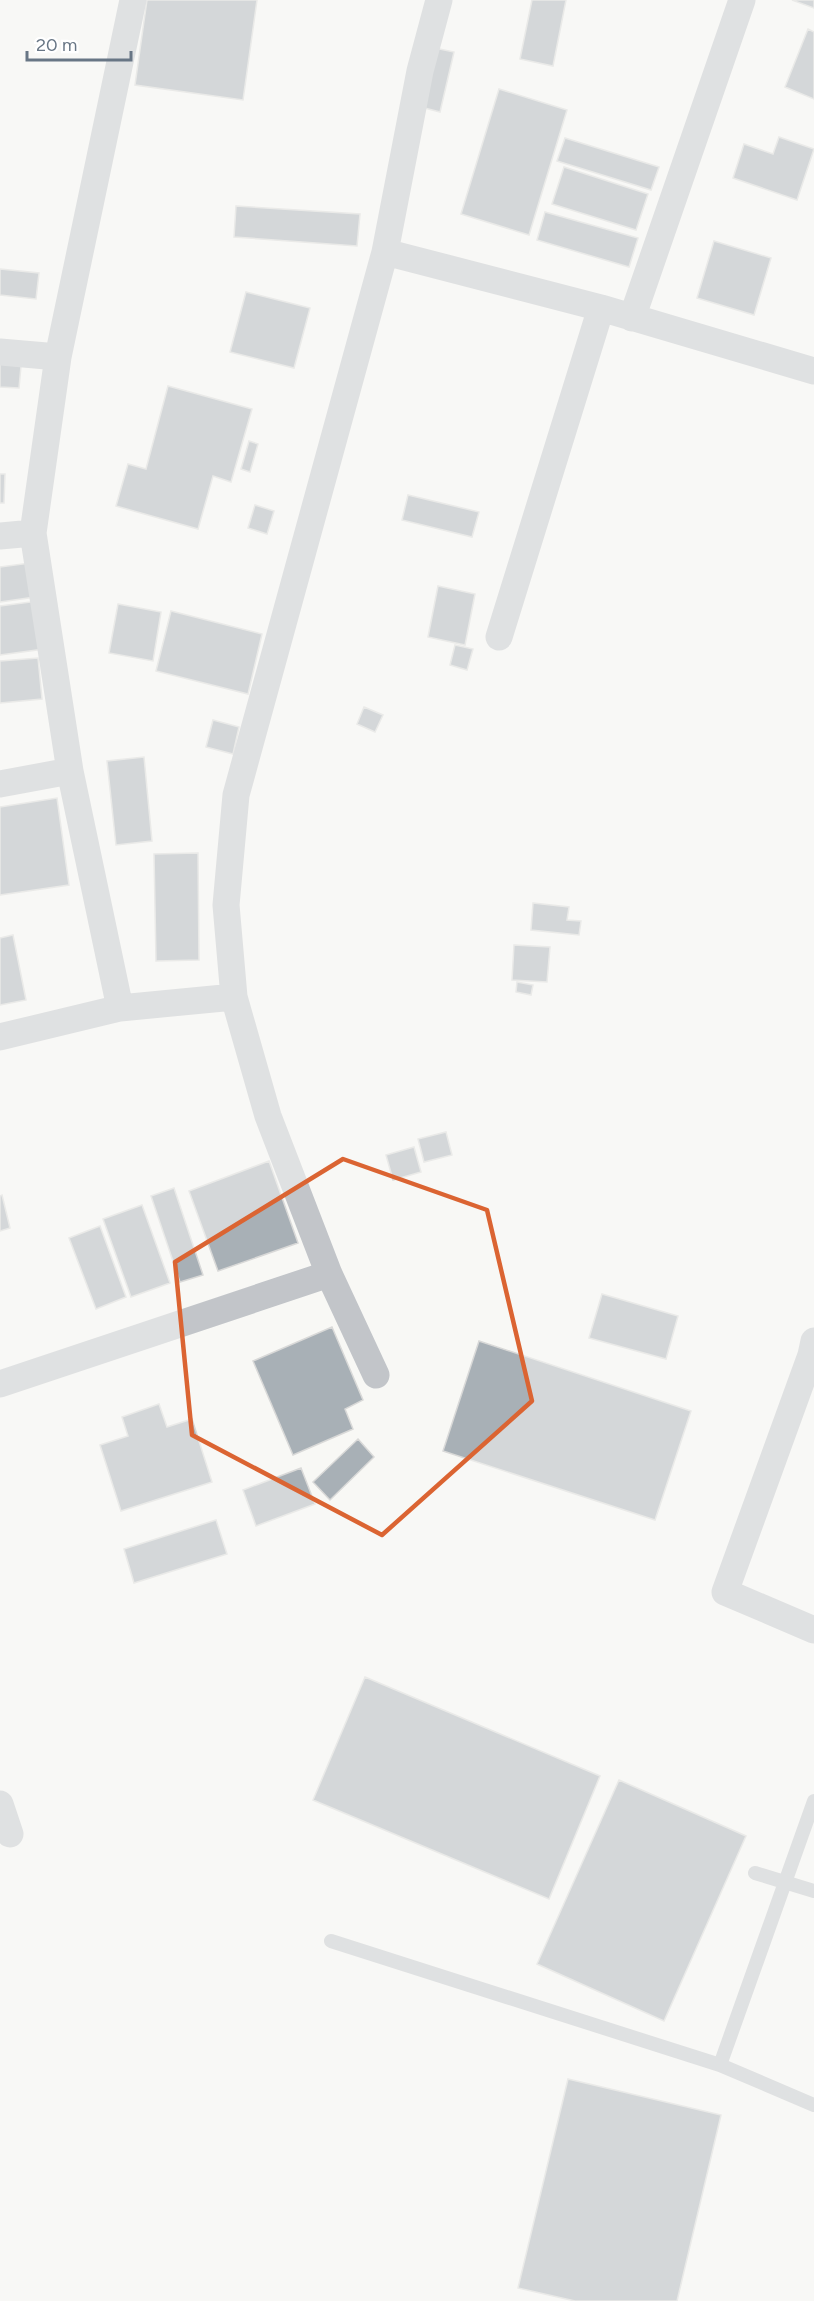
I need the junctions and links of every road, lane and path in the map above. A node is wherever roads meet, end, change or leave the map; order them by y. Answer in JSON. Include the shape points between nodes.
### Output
{"nodes":[{"id":1,"x":133,"y":0,"type":"edge"},
{"id":2,"x":439,"y":0,"type":"edge"},
{"id":3,"x":742,"y":0,"type":"edge"},
{"id":4,"x":385,"y":252,"type":"junction"},
{"id":5,"x":601,"y":308,"type":"junction"},
{"id":6,"x":632,"y":318,"type":"junction"},
{"id":7,"x":0,"y":352,"type":"edge"},
{"id":8,"x":58,"y":357,"type":"junction"},
{"id":9,"x":814,"y":371,"type":"edge"},
{"id":10,"x":33,"y":533,"type":"junction"},
{"id":11,"x":0,"y":536,"type":"edge"},
{"id":12,"x":499,"y":637,"type":"dead end"},
{"id":13,"x":70,"y":771,"type":"junction"},
{"id":14,"x":0,"y":784,"type":"edge"},
{"id":15,"x":234,"y":998,"type":"junction"},
{"id":16,"x":120,"y":1008,"type":"junction"},
{"id":17,"x":0,"y":1037,"type":"edge"},
{"id":18,"x":329,"y":1274,"type":"junction"},
{"id":19,"x":814,"y":1341,"type":"edge"},
{"id":20,"x":376,"y":1376,"type":"dead end"},
{"id":21,"x":0,"y":1384,"type":"edge"},
{"id":22,"x":814,"y":1630,"type":"edge"},
{"id":23,"x":814,"y":1801,"type":"edge"},
{"id":24,"x":0,"y":1804,"type":"edge"},
{"id":25,"x":10,"y":1834,"type":"dead end"},
{"id":26,"x":755,"y":1874,"type":"dead end"},
{"id":27,"x":785,"y":1881,"type":"junction"},
{"id":28,"x":814,"y":1891,"type":"edge"},
{"id":29,"x":331,"y":1941,"type":"dead end"},
{"id":30,"x":720,"y":2065,"type":"junction"},
{"id":31,"x":814,"y":2105,"type":"edge"}],
"edges":[{"from":1,"to":8,"type":"street"},
{"from":2,"to":4,"type":"street","via":[[420,71]]},
{"from":3,"to":6,"type":"street"},
{"from":4,"to":5,"type":"street"},
{"from":4,"to":15,"type":"street","via":[[236,795],[226,905]]},
{"from":5,"to":6,"type":"street"},
{"from":5,"to":12,"type":"street"},
{"from":6,"to":9,"type":"street"},
{"from":7,"to":8,"type":"street"},
{"from":8,"to":10,"type":"street"},
{"from":10,"to":11,"type":"street"},
{"from":10,"to":13,"type":"street"},
{"from":13,"to":14,"type":"street"},
{"from":13,"to":16,"type":"street"},
{"from":15,"to":16,"type":"street"},
{"from":15,"to":18,"type":"street","via":[[268,1116]]},
{"from":16,"to":17,"type":"street"},
{"from":18,"to":20,"type":"street"},
{"from":18,"to":21,"type":"street"},
{"from":19,"to":22,"type":"street","via":[[724,1592]]},
{"from":23,"to":27,"type":"lane"},
{"from":24,"to":25,"type":"street"},
{"from":26,"to":27,"type":"lane"},
{"from":27,"to":28,"type":"lane"},
{"from":27,"to":30,"type":"lane"},
{"from":29,"to":30,"type":"lane"},
{"from":30,"to":31,"type":"lane"}]}
